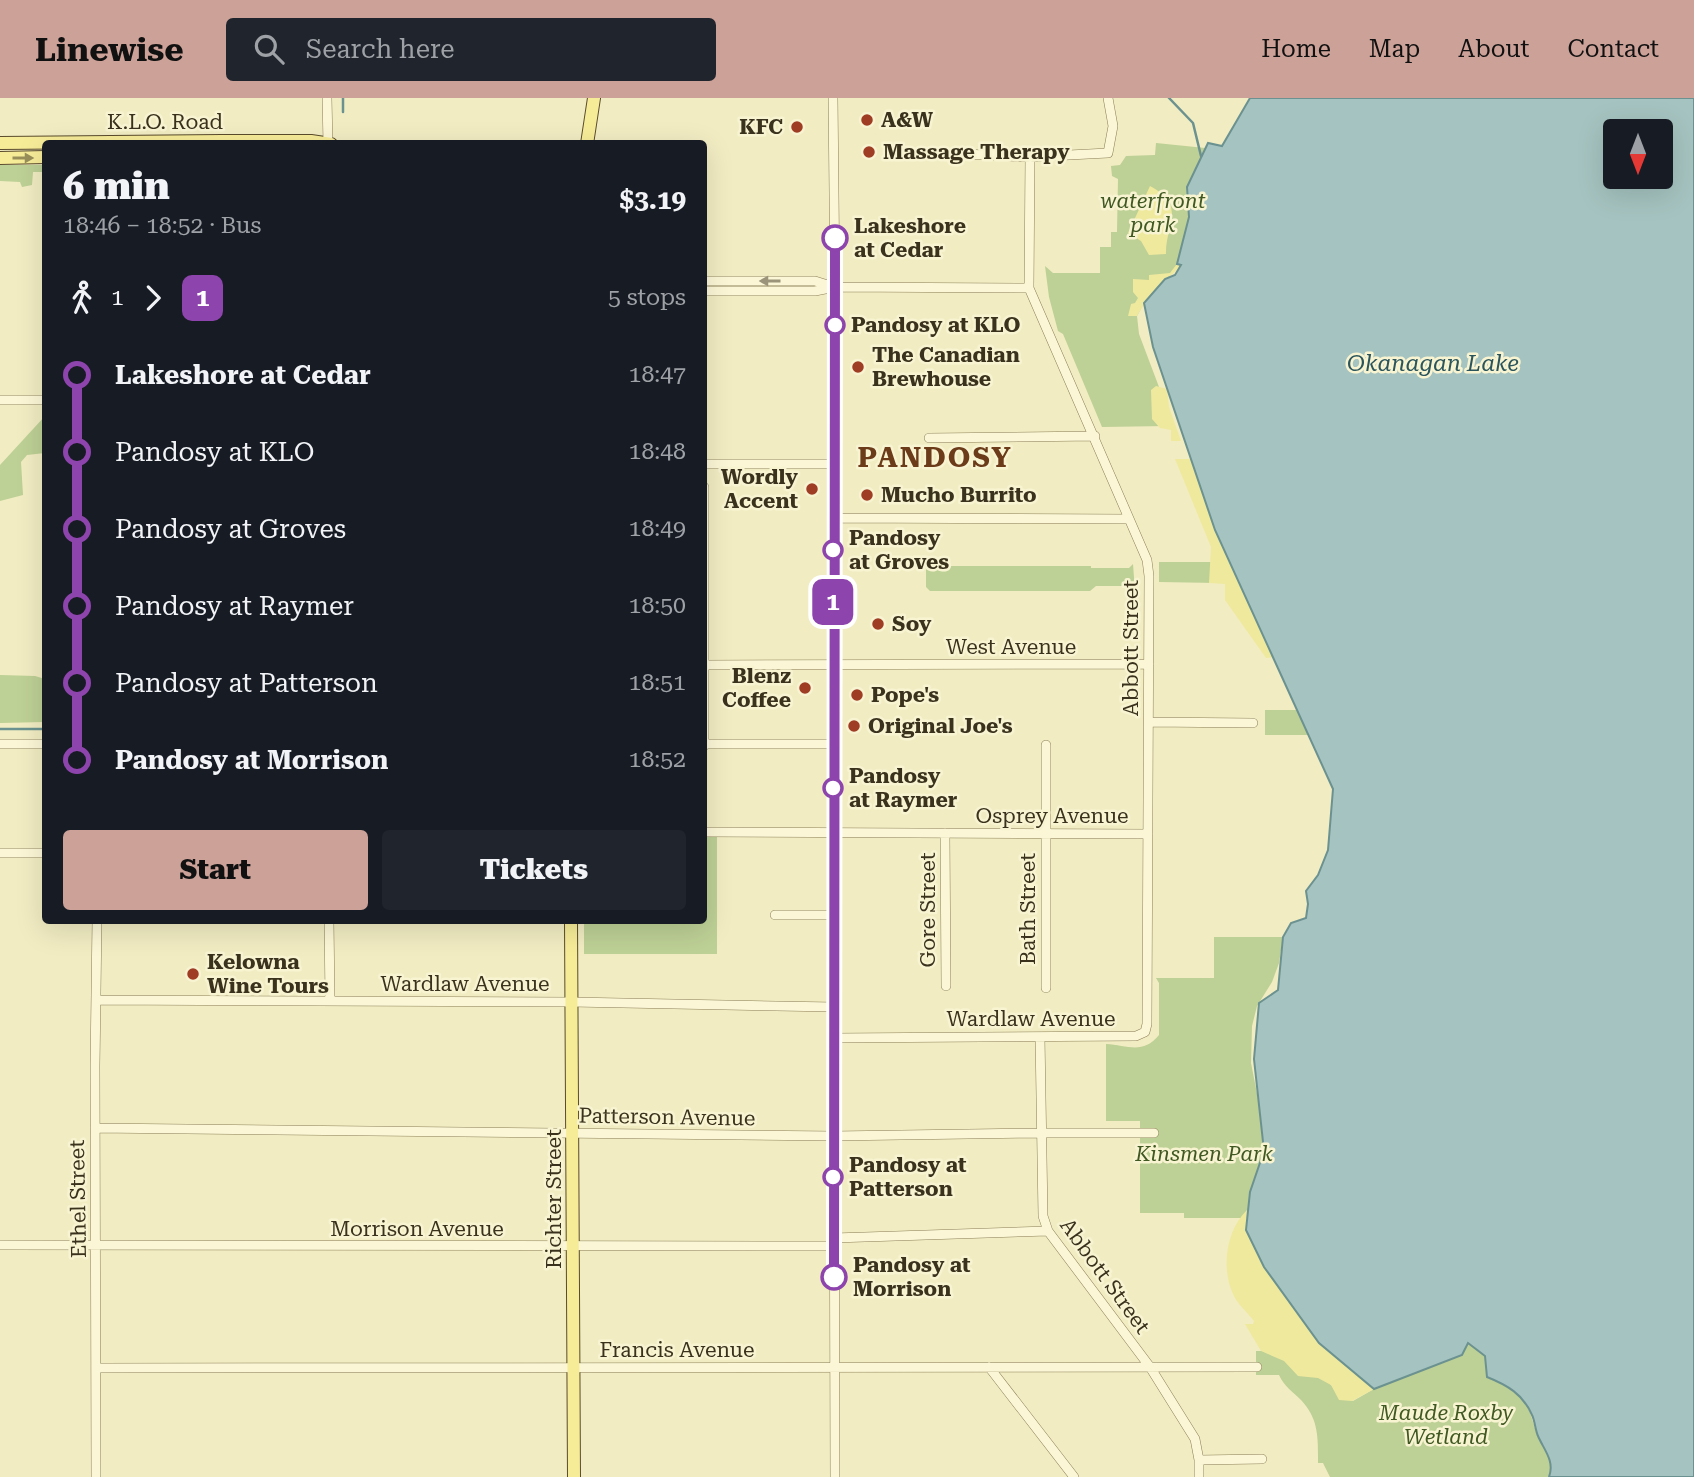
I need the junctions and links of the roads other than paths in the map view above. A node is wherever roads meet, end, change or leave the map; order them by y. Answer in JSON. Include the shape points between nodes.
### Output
{"nodes":[{"id":1,"x":327,"y":98,"type":"edge"},
{"id":2,"x":594,"y":98,"type":"edge"},
{"id":3,"x":834,"y":98,"type":"edge"},
{"id":4,"x":1108,"y":98,"type":"edge"},
{"id":5,"x":326,"y":140,"type":"edge"},
{"id":6,"x":588,"y":140,"type":"edge"},
{"id":7,"x":0,"y":143,"type":"edge"},
{"id":8,"x":42,"y":143,"type":"edge"},
{"id":9,"x":943,"y":153,"type":"dead end"},
{"id":10,"x":42,"y":157,"type":"edge"},
{"id":11,"x":1030,"y":157,"type":"junction"},
{"id":12,"x":0,"y":158,"type":"edge"},
{"id":13,"x":707,"y":281,"type":"edge"},
{"id":14,"x":835,"y":287,"type":"junction"},
{"id":15,"x":1029,"y":288,"type":"junction"},
{"id":16,"x":707,"y":292,"type":"edge"},
{"id":17,"x":0,"y":400,"type":"edge"},
{"id":18,"x":42,"y":400,"type":"edge"},
{"id":19,"x":1094,"y":436,"type":"junction"},
{"id":20,"x":929,"y":438,"type":"dead end"},
{"id":21,"x":707,"y":464,"type":"edge"},
{"id":22,"x":834,"y":464,"type":"junction"},
{"id":23,"x":834,"y":518,"type":"junction"},
{"id":24,"x":1129,"y":519,"type":"junction"},
{"id":25,"x":1149,"y":664,"type":"junction"},
{"id":26,"x":707,"y":665,"type":"edge"},
{"id":27,"x":833,"y":665,"type":"junction"},
{"id":28,"x":1149,"y":722,"type":"junction"},
{"id":29,"x":1253,"y":723,"type":"dead end"},
{"id":30,"x":0,"y":744,"type":"edge"},
{"id":31,"x":42,"y":744,"type":"edge"},
{"id":32,"x":833,"y":744,"type":"junction"},
{"id":33,"x":707,"y":745,"type":"edge"},
{"id":34,"x":1046,"y":745,"type":"dead end"},
{"id":35,"x":707,"y":832,"type":"edge"},
{"id":36,"x":834,"y":833,"type":"junction"},
{"id":37,"x":945,"y":834,"type":"junction"},
{"id":38,"x":1045,"y":834,"type":"junction"},
{"id":39,"x":1148,"y":834,"type":"junction"},
{"id":40,"x":0,"y":853,"type":"edge"},
{"id":41,"x":42,"y":853,"type":"edge"},
{"id":42,"x":775,"y":915,"type":"dead end"},
{"id":43,"x":833,"y":915,"type":"junction"},
{"id":44,"x":97,"y":924,"type":"edge"},
{"id":45,"x":329,"y":924,"type":"edge"},
{"id":46,"x":572,"y":924,"type":"edge"},
{"id":47,"x":946,"y":986,"type":"dead end"},
{"id":48,"x":1046,"y":988,"type":"dead end"},
{"id":49,"x":96,"y":1000,"type":"junction"},
{"id":50,"x":330,"y":1001,"type":"junction"},
{"id":51,"x":572,"y":1002,"type":"junction"},
{"id":52,"x":834,"y":1007,"type":"junction"},
{"id":53,"x":1145,"y":1032,"type":"joint"},
{"id":54,"x":1040,"y":1037,"type":"junction"},
{"id":55,"x":834,"y":1038,"type":"junction"},
{"id":56,"x":95,"y":1128,"type":"junction"},
{"id":57,"x":1040,"y":1133,"type":"junction"},
{"id":58,"x":1154,"y":1133,"type":"dead end"},
{"id":59,"x":573,"y":1134,"type":"junction"},
{"id":60,"x":834,"y":1136,"type":"junction"},
{"id":61,"x":1048,"y":1231,"type":"junction"},
{"id":62,"x":834,"y":1242,"type":"junction"},
{"id":63,"x":0,"y":1245,"type":"edge"},
{"id":64,"x":96,"y":1245,"type":"junction"},
{"id":65,"x":573,"y":1246,"type":"junction"},
{"id":66,"x":574,"y":1367,"type":"junction"},
{"id":67,"x":835,"y":1367,"type":"junction"},
{"id":68,"x":989,"y":1367,"type":"junction"},
{"id":69,"x":1150,"y":1367,"type":"junction"},
{"id":70,"x":1256,"y":1367,"type":"dead end"},
{"id":71,"x":97,"y":1368,"type":"junction"},
{"id":72,"x":1262,"y":1459,"type":"dead end"},
{"id":73,"x":1199,"y":1460,"type":"junction"},
{"id":74,"x":96,"y":1477,"type":"edge"},
{"id":75,"x":574,"y":1477,"type":"edge"},
{"id":76,"x":835,"y":1477,"type":"edge"},
{"id":77,"x":1074,"y":1477,"type":"edge"},
{"id":78,"x":1199,"y":1477,"type":"edge"}],
"edges":[{"from":1,"to":5,"type":"street"},
{"from":2,"to":6,"type":"main road"},
{"from":3,"to":14,"type":"street"},
{"from":4,"to":11,"type":"street","via":[[1112,126],[1108,153]]},
{"from":7,"to":8,"type":"main road","name":"K.L.O. Road"},
{"from":9,"to":11,"type":"street"},
{"from":12,"to":10,"type":"main road","one_way":true},
{"from":11,"to":15,"type":"street"},
{"from":14,"to":13,"type":"street","one_way":true,"via":[[816,281]]},
{"from":14,"to":15,"type":"street"},
{"from":14,"to":16,"type":"street"},
{"from":14,"to":22,"type":"street"},
{"from":15,"to":19,"type":"street","name":"Abbott Street"},
{"from":17,"to":18,"type":"street"},
{"from":19,"to":20,"type":"street"},
{"from":19,"to":24,"type":"street","name":"Abbott Street"},
{"from":21,"to":22,"type":"street"},
{"from":22,"to":23,"type":"street"},
{"from":23,"to":24,"type":"street"},
{"from":23,"to":27,"type":"street"},
{"from":24,"to":25,"type":"street","name":"Abbott Street","via":[[1147,560]]},
{"from":25,"to":27,"type":"street","name":"West Avenue"},
{"from":25,"to":28,"type":"street","name":"Abbott Street"},
{"from":26,"to":27,"type":"street","name":"West Avenue"},
{"from":27,"to":32,"type":"street"},
{"from":28,"to":29,"type":"street"},
{"from":28,"to":39,"type":"street","name":"Abbott Street"},
{"from":30,"to":31,"type":"street"},
{"from":32,"to":33,"type":"street"},
{"from":32,"to":36,"type":"street"},
{"from":34,"to":38,"type":"street","name":"Bath Street"},
{"from":35,"to":36,"type":"street","name":"Osprey Avenue"},
{"from":36,"to":37,"type":"street","name":"Osprey Avenue"},
{"from":36,"to":43,"type":"street"},
{"from":37,"to":38,"type":"street","name":"Osprey Avenue"},
{"from":37,"to":47,"type":"street","name":"Gore Street"},
{"from":38,"to":39,"type":"street","name":"Osprey Avenue"},
{"from":38,"to":48,"type":"street","name":"Bath Street"},
{"from":39,"to":53,"type":"street","name":"Abbott Street"},
{"from":40,"to":41,"type":"street"},
{"from":42,"to":43,"type":"street"},
{"from":43,"to":52,"type":"street"},
{"from":44,"to":49,"type":"street","name":"Ethel Street"},
{"from":45,"to":50,"type":"street"},
{"from":46,"to":51,"type":"main road","name":"Richter Street"},
{"from":49,"to":50,"type":"street","name":"Wardlaw Avenue"},
{"from":49,"to":56,"type":"street","name":"Ethel Street"},
{"from":50,"to":51,"type":"street","name":"Wardlaw Avenue"},
{"from":51,"to":52,"type":"street","name":"Wardlaw Avenue"},
{"from":51,"to":59,"type":"main road","name":"Richter Street"},
{"from":52,"to":55,"type":"street"},
{"from":53,"to":54,"type":"street","name":"Wardlaw Avenue","via":[[1136,1036]]},
{"from":54,"to":55,"type":"street","name":"Wardlaw Avenue"},
{"from":54,"to":57,"type":"street","name":"Abbott Street"},
{"from":55,"to":60,"type":"street"},
{"from":56,"to":59,"type":"street","name":"Patterson Avenue"},
{"from":56,"to":64,"type":"street","name":"Ethel Street"},
{"from":57,"to":58,"type":"street","name":"Patterson Avenue"},
{"from":57,"to":60,"type":"street","name":"Patterson Avenue"},
{"from":57,"to":61,"type":"street","name":"Abbott Street","via":[[1043,1216]]},
{"from":59,"to":60,"type":"street","name":"Patterson Avenue"},
{"from":59,"to":65,"type":"main road","name":"Richter Street"},
{"from":60,"to":62,"type":"street"},
{"from":61,"to":62,"type":"street","name":"Morrison Avenue"},
{"from":61,"to":69,"type":"street","name":"Abbott Street"},
{"from":62,"to":65,"type":"street","name":"Morrison Avenue"},
{"from":62,"to":67,"type":"street"},
{"from":63,"to":64,"type":"street","name":"Morrison Avenue"},
{"from":64,"to":65,"type":"street","name":"Morrison Avenue"},
{"from":64,"to":71,"type":"street","name":"Ethel Street"},
{"from":65,"to":66,"type":"main road","name":"Richter Street"},
{"from":66,"to":67,"type":"street","name":"Francis Avenue"},
{"from":66,"to":71,"type":"street","name":"Francis Avenue"},
{"from":66,"to":75,"type":"main road","name":"Richter Street"},
{"from":67,"to":68,"type":"street","name":"Francis Avenue"},
{"from":67,"to":76,"type":"street"},
{"from":68,"to":69,"type":"street","name":"Francis Avenue"},
{"from":68,"to":77,"type":"street"},
{"from":69,"to":70,"type":"street","name":"Francis Avenue"},
{"from":69,"to":73,"type":"street","name":"Abbott Street","via":[[1195,1439]]},
{"from":71,"to":74,"type":"street","name":"Ethel Street"},
{"from":72,"to":73,"type":"street"},
{"from":73,"to":78,"type":"street","name":"Abbott Street"}]}
